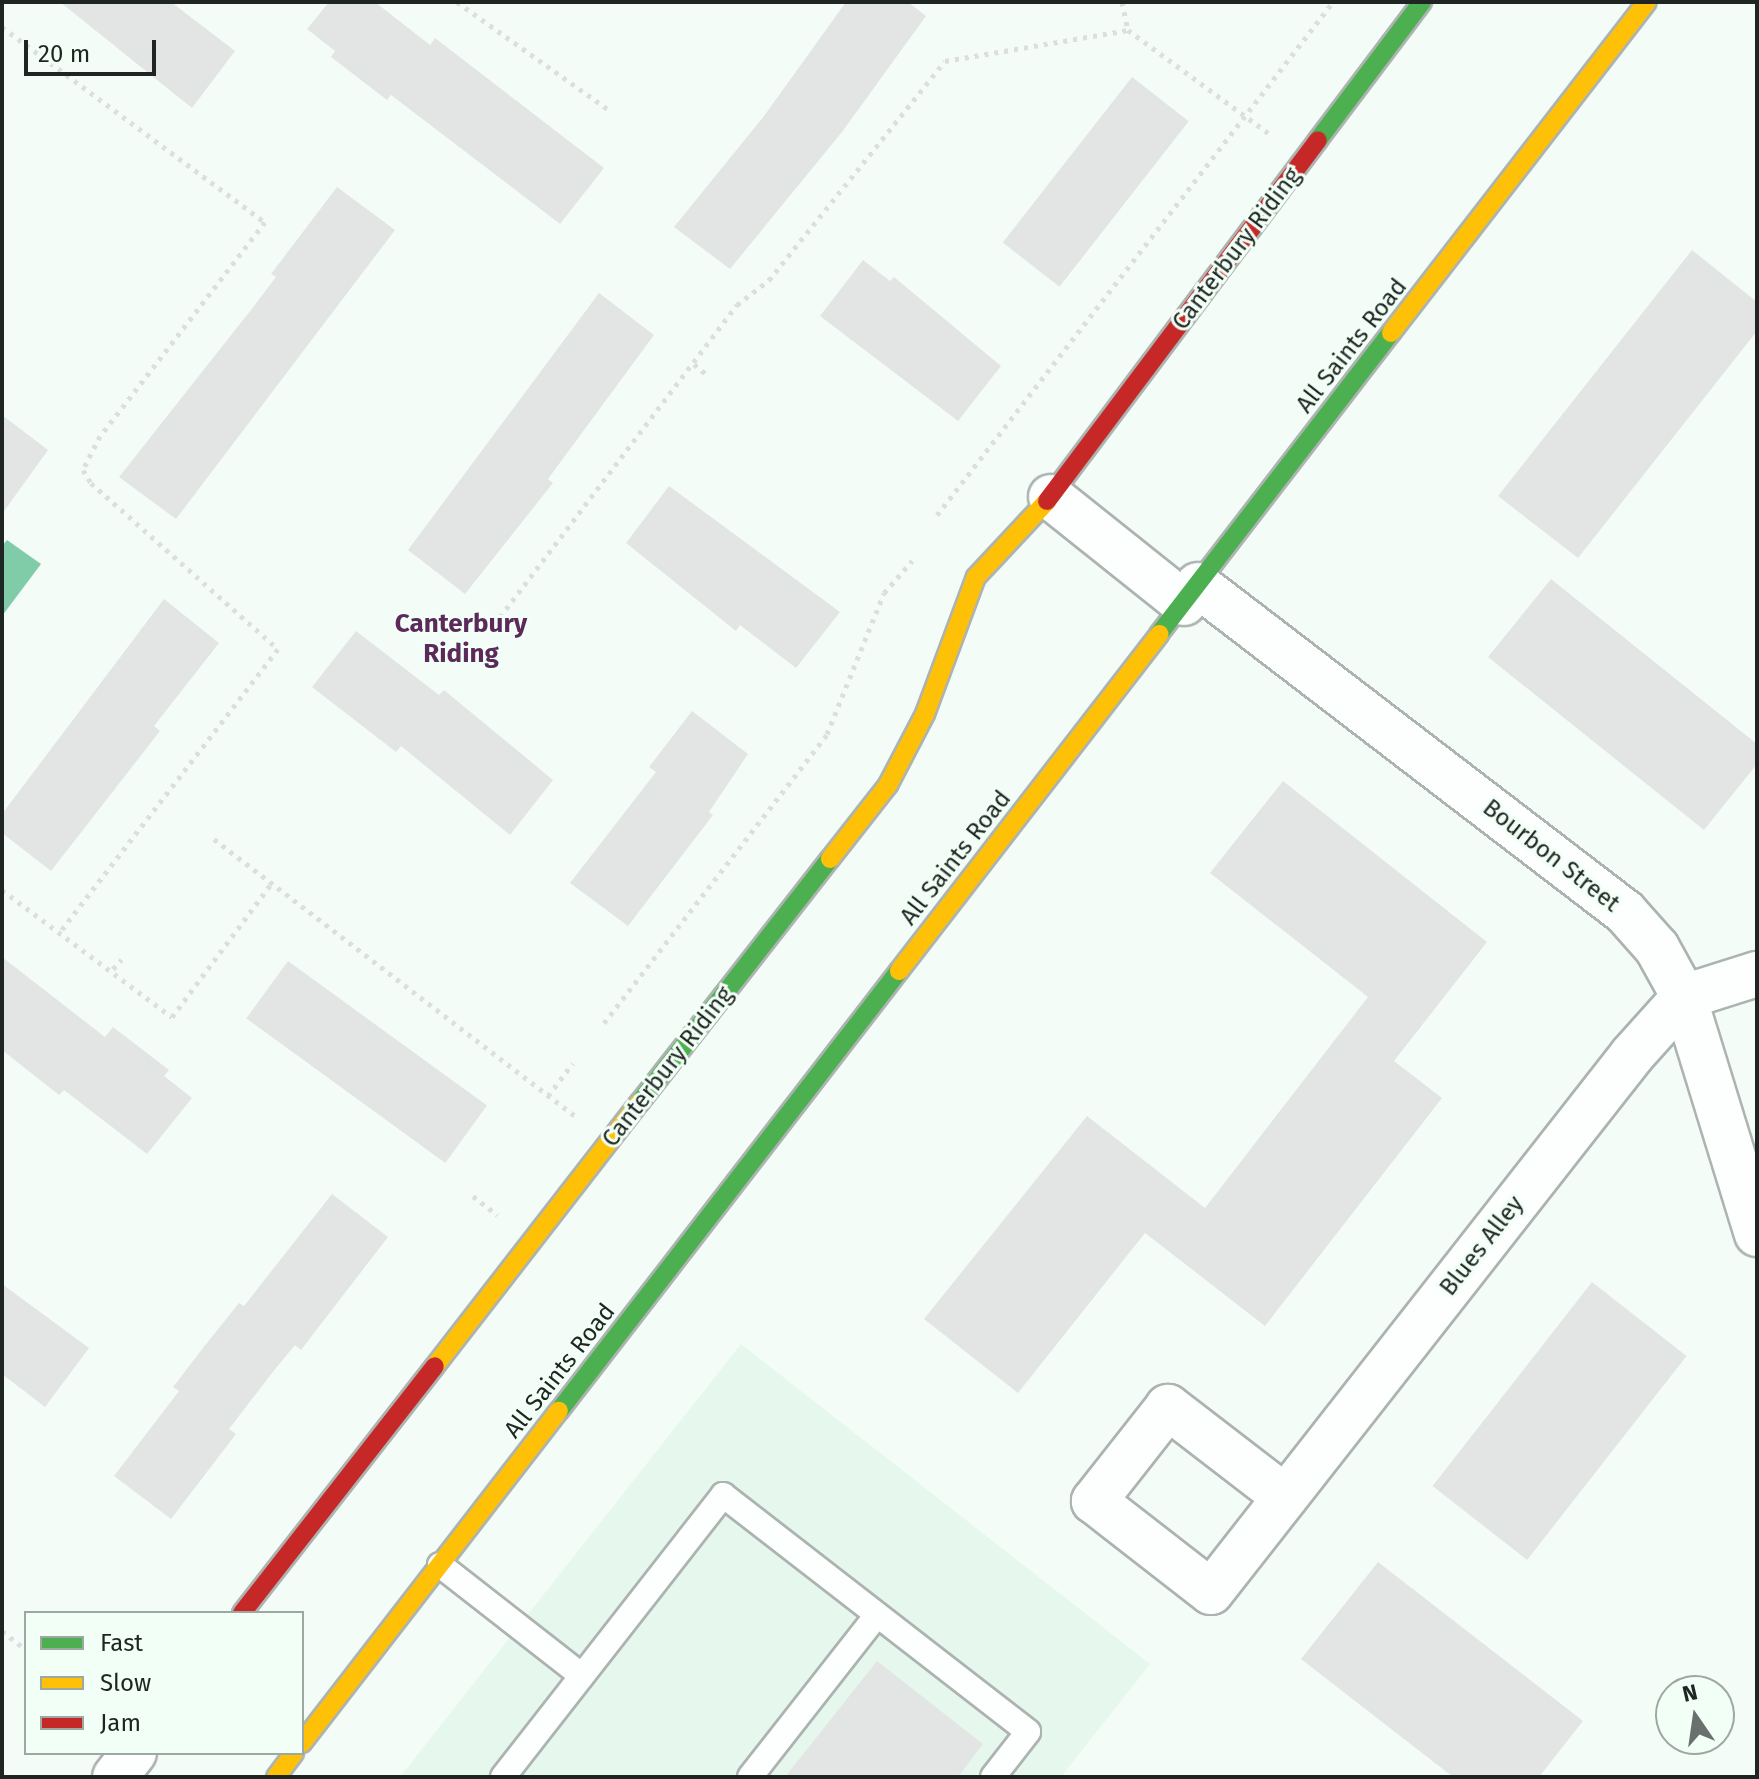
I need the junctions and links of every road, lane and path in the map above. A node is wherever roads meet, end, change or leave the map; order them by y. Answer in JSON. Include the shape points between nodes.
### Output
{"nodes":[{"id":1,"x":1122,"y":2,"type":"edge"},
{"id":2,"x":1333,"y":2,"type":"edge"},
{"id":3,"x":1422,"y":2,"type":"edge"},
{"id":4,"x":1647,"y":2,"type":"edge"},
{"id":5,"x":459,"y":3,"type":"edge"},
{"id":6,"x":2,"y":27,"type":"edge"},
{"id":7,"x":1128,"y":30,"type":"junction"},
{"id":8,"x":612,"y":112,"type":"dead end"},
{"id":9,"x":1244,"y":115,"type":"junction"},
{"id":10,"x":1304,"y":160,"type":"junction"},
{"id":11,"x":694,"y":364,"type":"junction"},
{"id":12,"x":706,"y":374,"type":"dead end"},
{"id":13,"x":1051,"y":497,"type":"junction"},
{"id":14,"x":937,"y":515,"type":"dead end"},
{"id":15,"x":912,"y":561,"type":"dead end"},
{"id":16,"x":1191,"y":594,"type":"junction"},
{"id":17,"x":500,"y":617,"type":"dead end"},
{"id":18,"x":214,"y":839,"type":"dead end"},
{"id":19,"x":272,"y":883,"type":"junction"},
{"id":20,"x":2,"y":890,"type":"edge"},
{"id":21,"x":60,"y":932,"type":"junction"},
{"id":22,"x":122,"y":959,"type":"dead end"},
{"id":23,"x":113,"y":969,"type":"junction"},
{"id":24,"x":1757,"y":974,"type":"edge"},
{"id":25,"x":1684,"y":997,"type":"junction"},
{"id":26,"x":604,"y":1023,"type":"dead end"},
{"id":27,"x":573,"y":1063,"type":"dead end"},
{"id":28,"x":548,"y":1096,"type":"junction"},
{"id":29,"x":570,"y":1133,"type":"dead end"},
{"id":30,"x":473,"y":1196,"type":"dead end"},
{"id":31,"x":504,"y":1220,"type":"dead end"},
{"id":32,"x":1757,"y":1234,"type":"edge"},
{"id":33,"x":1285,"y":1497,"type":"dead end"},
{"id":34,"x":440,"y":1565,"type":"junction"},
{"id":35,"x":244,"y":1611,"type":"edge"},
{"id":36,"x":877,"y":1615,"type":"junction"},
{"id":37,"x":2,"y":1631,"type":"edge"},
{"id":38,"x":24,"y":1648,"type":"edge"},
{"id":39,"x":582,"y":1676,"type":"junction"},
{"id":40,"x":304,"y":1740,"type":"edge"},
{"id":41,"x":132,"y":1755,"type":"edge"},
{"id":42,"x":292,"y":1755,"type":"edge"},
{"id":43,"x":115,"y":1777,"type":"edge"},
{"id":44,"x":276,"y":1777,"type":"edge"},
{"id":45,"x":503,"y":1777,"type":"edge"},
{"id":46,"x":750,"y":1777,"type":"edge"},
{"id":47,"x":993,"y":1777,"type":"edge"}],
"edges":[{"from":1,"to":7,"type":"path"},
{"from":2,"to":9,"type":"path"},
{"from":3,"to":10,"type":"street","name":"Canterbury Riding"},
{"from":4,"to":16,"type":"street","name":"All Saints Road"},
{"from":5,"to":8,"type":"path"},
{"from":6,"to":21,"type":"path","via":[[265,222],[100,436],[83,470],[91,483],[278,649]]},
{"from":7,"to":9,"type":"path"},
{"from":7,"to":11,"type":"path","via":[[945,61],[769,280],[737,305]]},
{"from":9,"to":10,"type":"path"},
{"from":9,"to":14,"type":"path"},
{"from":10,"to":13,"type":"street","name":"Canterbury Riding"},
{"from":11,"to":12,"type":"path"},
{"from":11,"to":17,"type":"path"},
{"from":13,"to":16,"type":"street"},
{"from":13,"to":35,"type":"street","name":"Canterbury Riding","via":[[976,577],[925,714],[888,785]]},
{"from":15,"to":26,"type":"path","via":[[884,593],[827,734]]},
{"from":16,"to":25,"type":"street","name":"Bourbon Street","via":[[1625,912],[1657,948]]},
{"from":16,"to":34,"type":"street","name":"All Saints Road"},
{"from":18,"to":19,"type":"path"},
{"from":19,"to":23,"type":"path","via":[[172,1017]]},
{"from":19,"to":28,"type":"path"},
{"from":20,"to":21,"type":"path"},
{"from":21,"to":23,"type":"path"},
{"from":22,"to":23,"type":"path"},
{"from":24,"to":25,"type":"street"},
{"from":25,"to":32,"type":"street","name":"Bourbon Street"},
{"from":25,"to":33,"type":"street","name":"Blues Alley","via":[[1632,1055]]},
{"from":27,"to":28,"type":"path"},
{"from":28,"to":29,"type":"path","via":[[580,1120]]},
{"from":30,"to":31,"type":"path"},
{"from":34,"to":39,"type":"lane"},
{"from":34,"to":40,"type":"street","name":"All Saints Road"},
{"from":36,"to":39,"type":"lane","via":[[723,1495]]},
{"from":36,"to":46,"type":"lane"},
{"from":36,"to":47,"type":"lane","via":[[1028,1732]]},
{"from":37,"to":38,"type":"path"},
{"from":39,"to":45,"type":"lane"},
{"from":41,"to":43,"type":"street"},
{"from":42,"to":44,"type":"street"}]}
